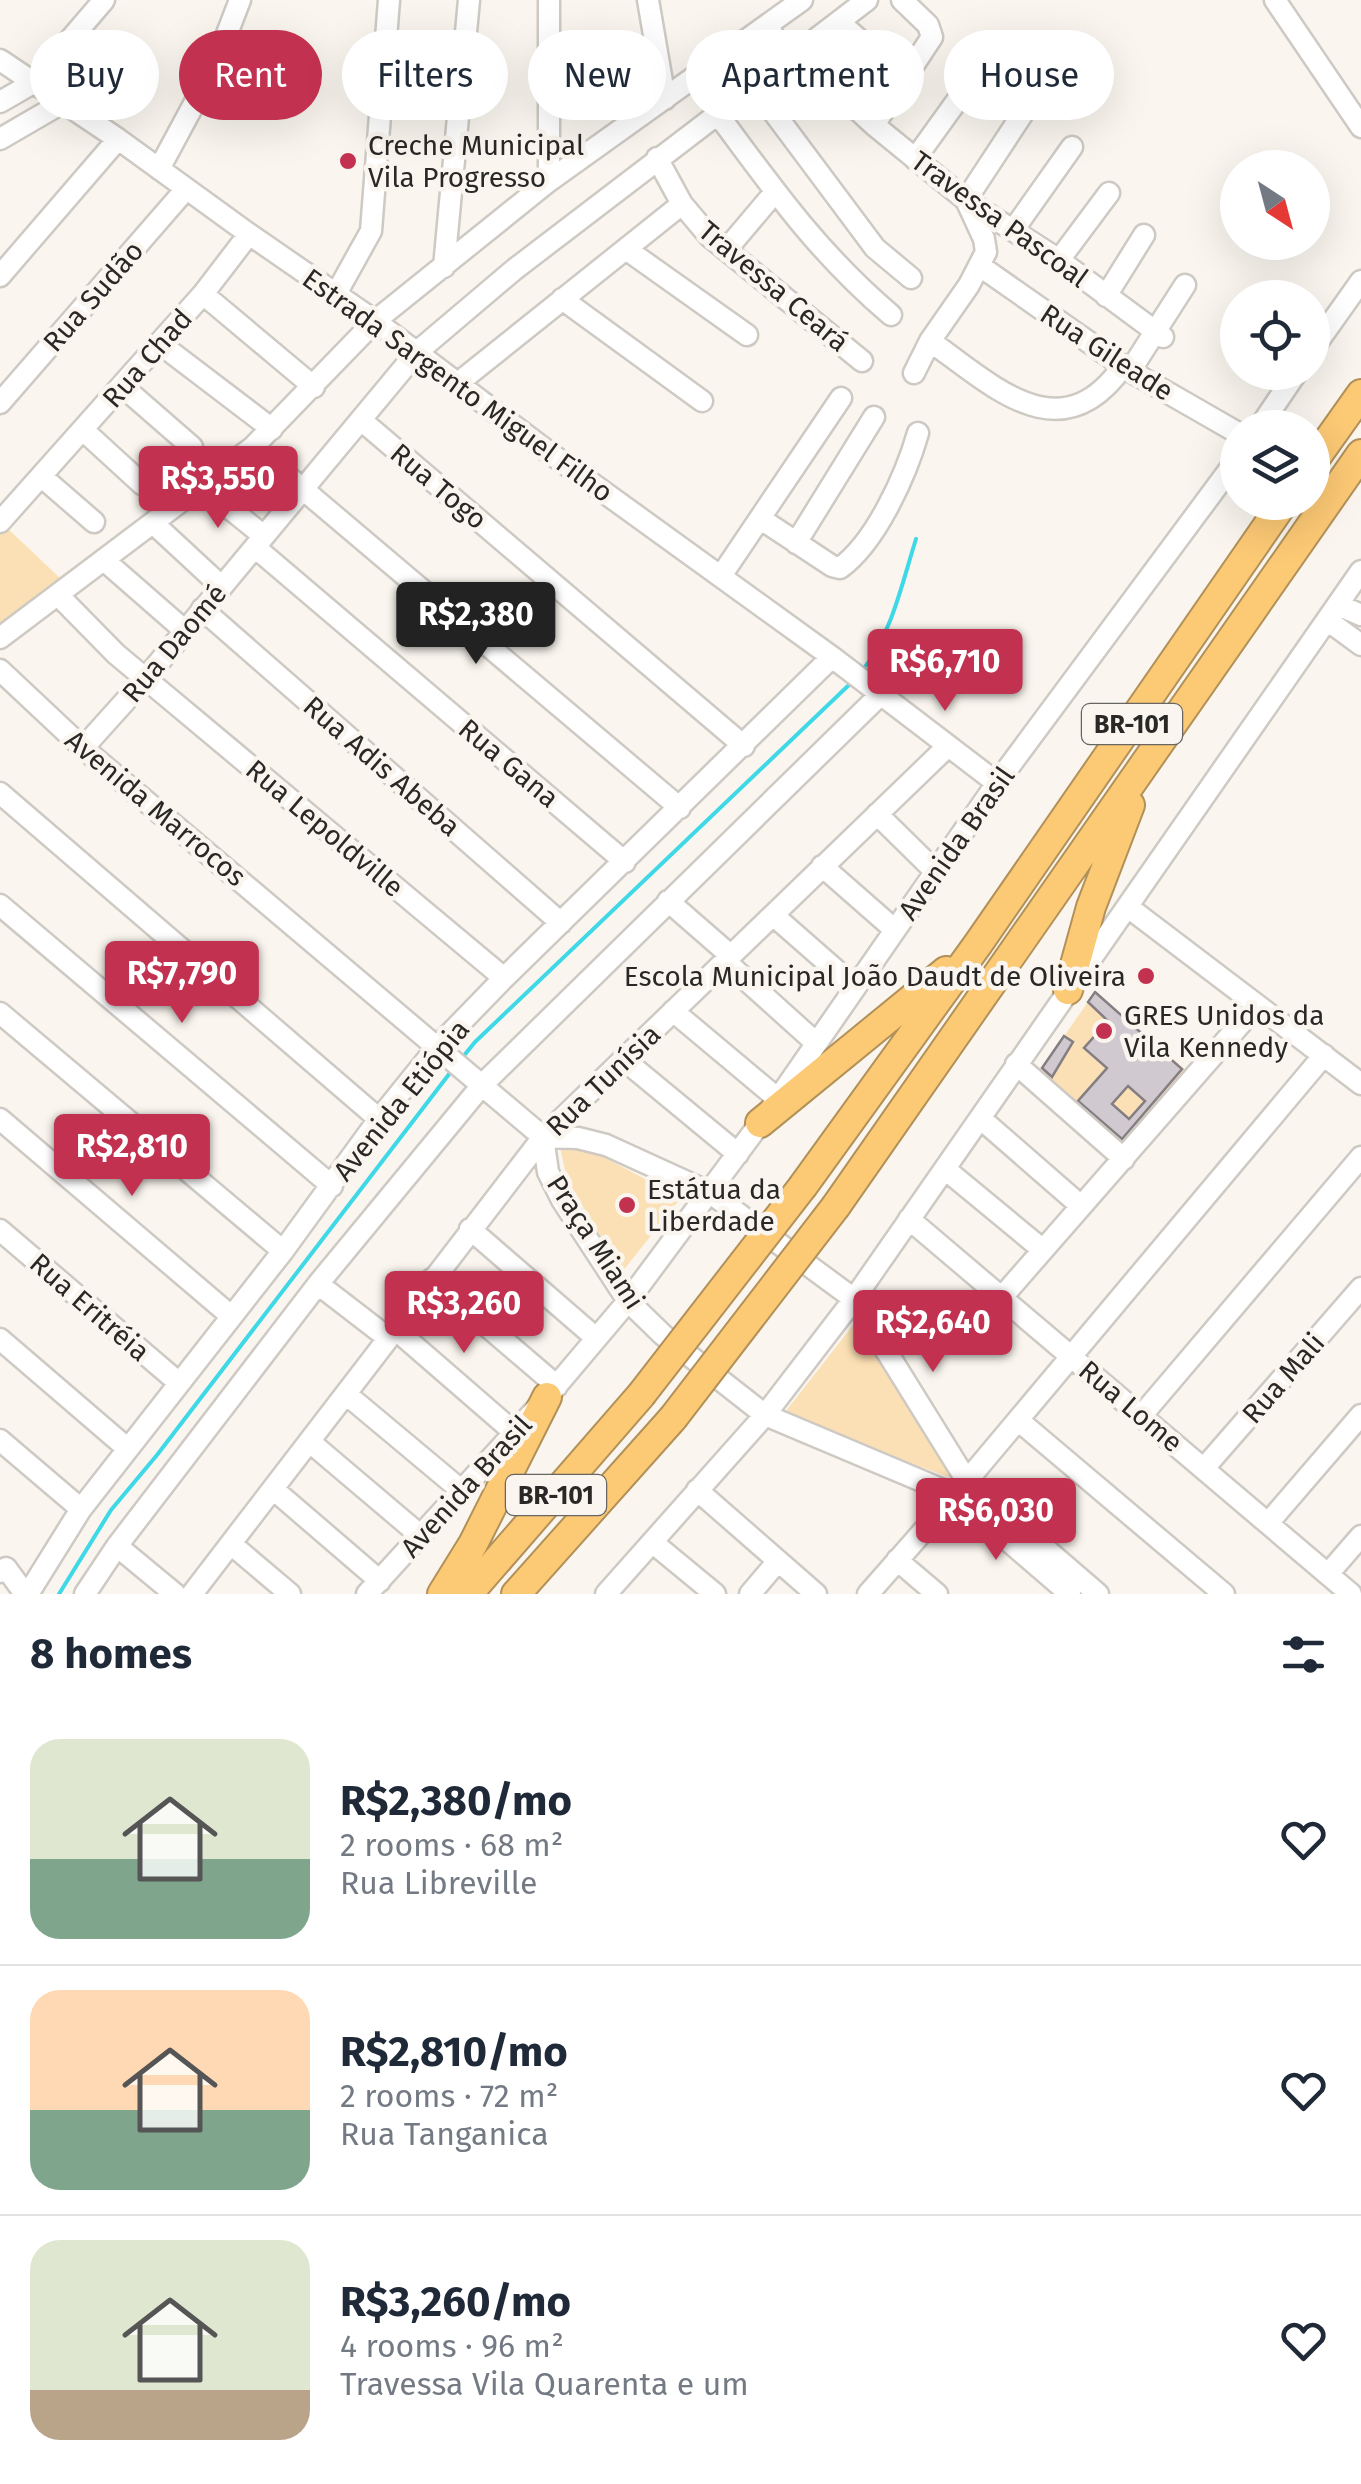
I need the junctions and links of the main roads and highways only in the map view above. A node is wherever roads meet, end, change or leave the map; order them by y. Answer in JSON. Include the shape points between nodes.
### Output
{"nodes":[{"id":1,"x":1361,"y":394,"type":"edge"},
{"id":2,"x":1330,"y":437,"type":"edge"},
{"id":3,"x":1361,"y":454,"type":"edge"},
{"id":4,"x":1272,"y":520,"type":"edge"},
{"id":5,"x":1149,"y":757,"type":"junction"},
{"id":6,"x":978,"y":944,"type":"junction"},
{"id":7,"x":1068,"y":990,"type":"road end"},
{"id":8,"x":760,"y":1124,"type":"road end"},
{"id":9,"x":552,"y":1391,"type":"road end"},
{"id":10,"x":442,"y":1594,"type":"edge"},
{"id":11,"x":468,"y":1594,"type":"edge"},
{"id":12,"x":516,"y":1594,"type":"edge"}],
"edges":[{"from":1,"to":2,"type":"highway"},
{"from":3,"to":5,"type":"highway","number":"BR-101"},
{"from":4,"to":6,"type":"highway","number":"BR-101"},
{"from":5,"to":7,"type":"highway","via":[[1091,907]]},
{"from":5,"to":12,"type":"highway","number":"BR-101","bridge":true,"via":[[836,1206],[673,1418]]},
{"from":6,"to":8,"type":"highway"},
{"from":6,"to":11,"type":"highway","number":"BR-101","bridge":true,"via":[[641,1395]]},
{"from":9,"to":10,"type":"highway"}]}
